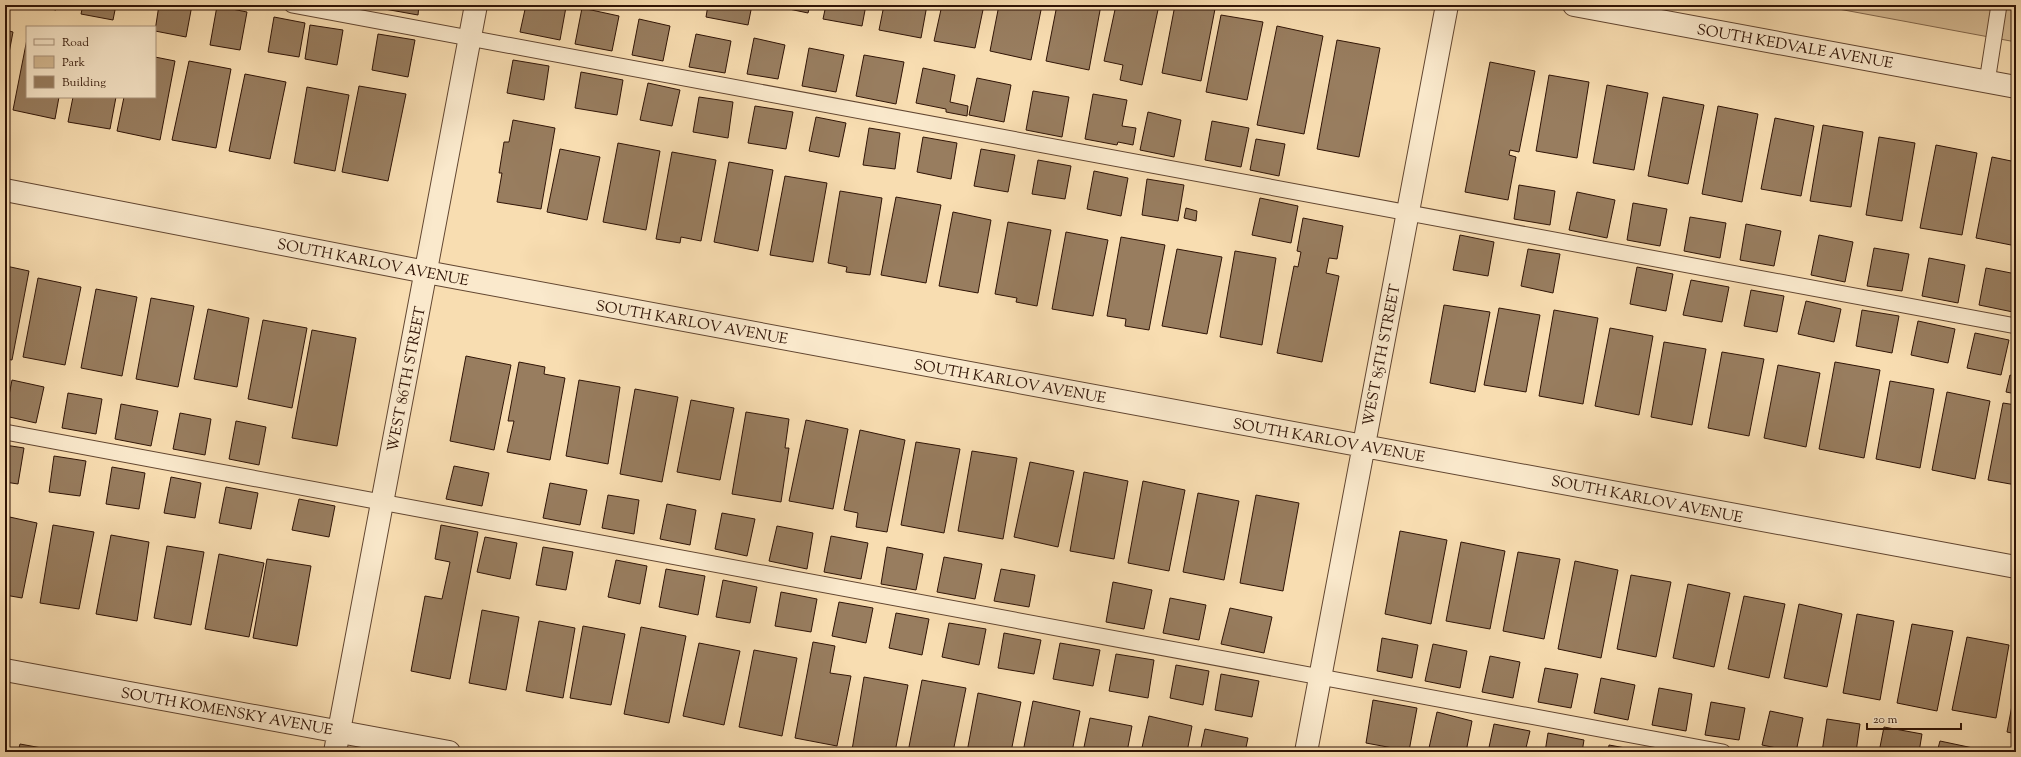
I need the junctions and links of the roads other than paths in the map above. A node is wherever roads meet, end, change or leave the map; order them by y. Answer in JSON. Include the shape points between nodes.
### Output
{"nodes":[{"id":1,"x":292,"y":5,"type":"edge"},
{"id":2,"x":476,"y":5,"type":"edge"},
{"id":3,"x":1447,"y":5,"type":"edge"},
{"id":4,"x":1574,"y":5,"type":"edge"},
{"id":5,"x":1999,"y":5,"type":"edge"},
{"id":6,"x":470,"y":39,"type":"junction"},
{"id":7,"x":1987,"y":82,"type":"junction"},
{"id":8,"x":2016,"y":87,"type":"edge"},
{"id":9,"x":5,"y":190,"type":"edge"},
{"id":10,"x":1408,"y":214,"type":"junction"},
{"id":11,"x":426,"y":272,"type":"junction"},
{"id":12,"x":2016,"y":326,"type":"edge"},
{"id":13,"x":5,"y":432,"type":"edge"},
{"id":14,"x":1364,"y":446,"type":"junction"},
{"id":15,"x":382,"y":503,"type":"junction"},
{"id":16,"x":2016,"y":568,"type":"edge"},
{"id":17,"x":5,"y":670,"type":"edge"},
{"id":18,"x":1320,"y":677,"type":"junction"},
{"id":19,"x":337,"y":742,"type":"edge"},
{"id":20,"x":449,"y":752,"type":"edge"},
{"id":21,"x":1306,"y":752,"type":"edge"},
{"id":22,"x":1723,"y":752,"type":"edge"}],
"edges":[{"from":1,"to":6,"type":"lane"},
{"from":2,"to":6,"type":"street","name":"WEST 86TH STREET"},
{"from":3,"to":10,"type":"street","name":"WEST 85TH STREET"},
{"from":4,"to":7,"type":"street","name":"SOUTH KEDVALE AVENUE"},
{"from":5,"to":7,"type":"lane"},
{"from":6,"to":10,"type":"lane"},
{"from":6,"to":11,"type":"street","name":"WEST 86TH STREET"},
{"from":7,"to":8,"type":"street","name":"SOUTH KEDVALE AVENUE"},
{"from":9,"to":11,"type":"street","name":"SOUTH KARLOV AVENUE"},
{"from":10,"to":12,"type":"lane"},
{"from":10,"to":14,"type":"street","name":"WEST 85TH STREET"},
{"from":11,"to":14,"type":"street","name":"SOUTH KARLOV AVENUE"},
{"from":11,"to":15,"type":"street","name":"WEST 86TH STREET"},
{"from":13,"to":15,"type":"lane"},
{"from":14,"to":16,"type":"street","name":"SOUTH KARLOV AVENUE"},
{"from":14,"to":18,"type":"street","name":"WEST 85TH STREET"},
{"from":15,"to":18,"type":"lane"},
{"from":15,"to":19,"type":"street","name":"WEST 86TH STREET"},
{"from":17,"to":19,"type":"street","name":"SOUTH KOMENSKY AVENUE"},
{"from":18,"to":21,"type":"street","name":"WEST 85TH STREET"},
{"from":18,"to":22,"type":"lane"},
{"from":19,"to":20,"type":"street","name":"SOUTH KOMENSKY AVENUE"}]}
